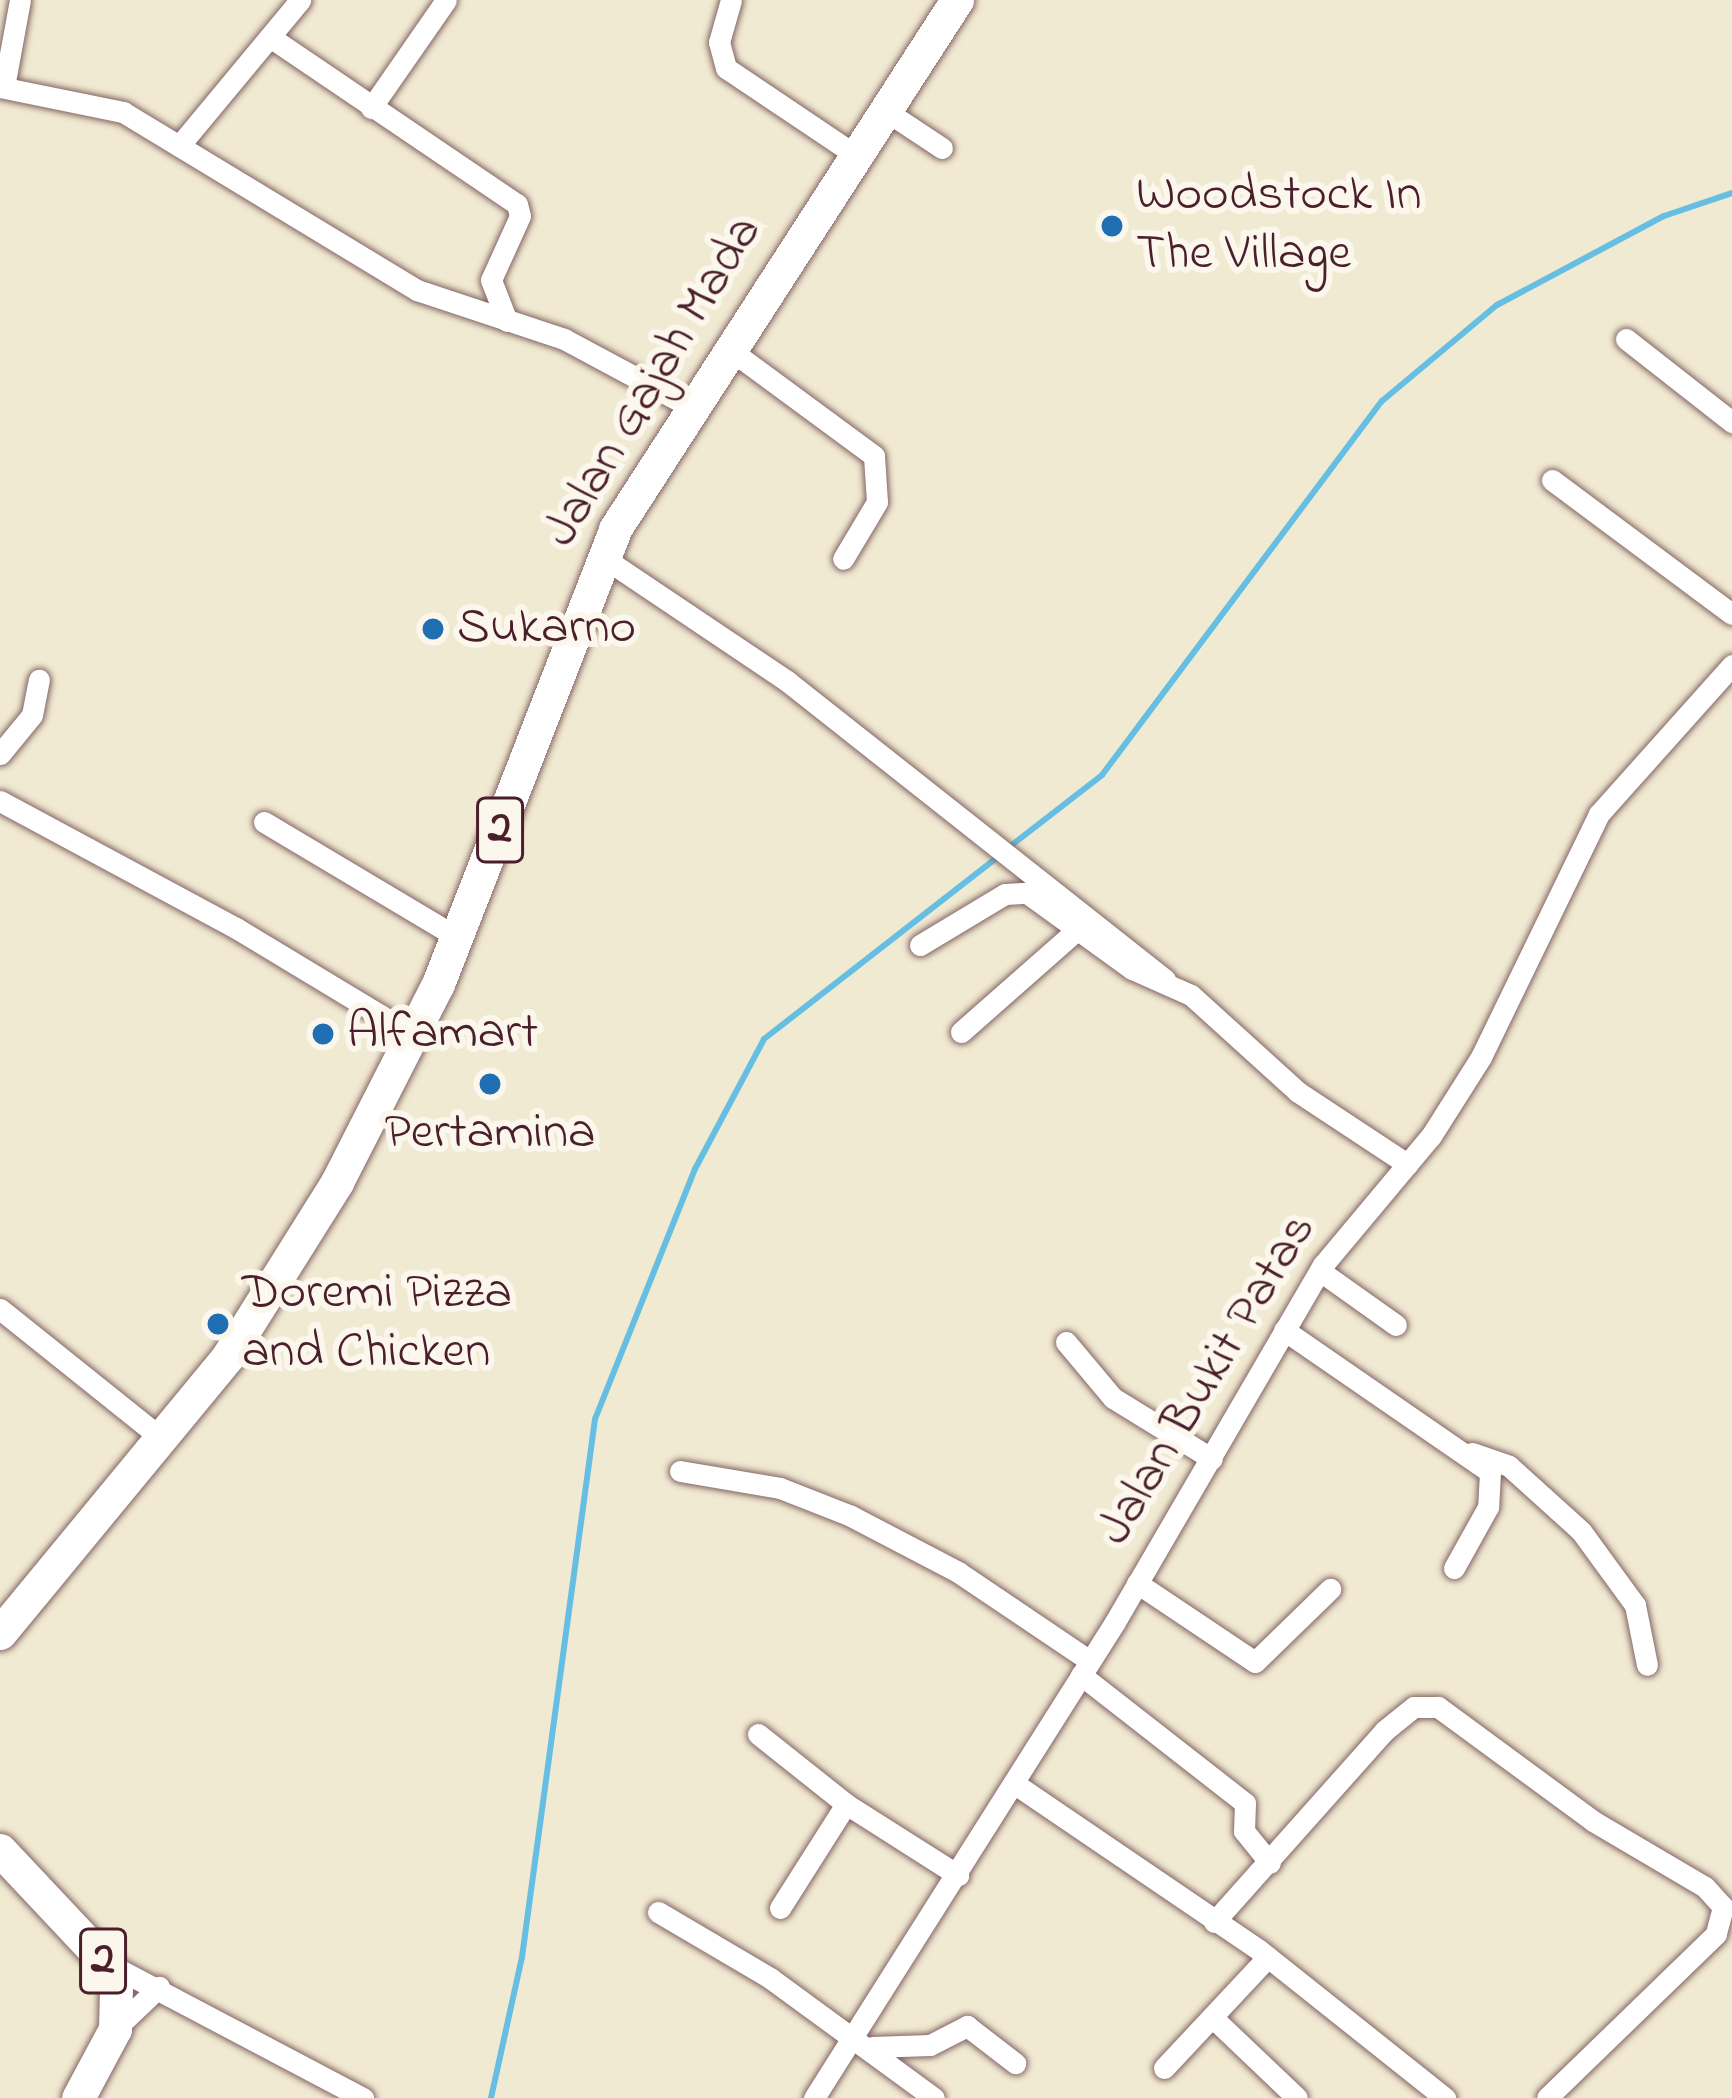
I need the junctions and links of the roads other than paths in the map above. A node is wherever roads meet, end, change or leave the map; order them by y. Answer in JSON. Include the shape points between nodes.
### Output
{"nodes":[{"id":1,"x":4,"y":0,"type":"edge"},
{"id":2,"x":20,"y":0,"type":"edge"},
{"id":3,"x":300,"y":0,"type":"edge"},
{"id":4,"x":446,"y":0,"type":"edge"},
{"id":5,"x":731,"y":0,"type":"edge"},
{"id":6,"x":957,"y":0,"type":"edge"},
{"id":7,"x":0,"y":21,"type":"edge"},
{"id":8,"x":270,"y":37,"type":"junction"},
{"id":9,"x":2,"y":87,"type":"edge"},
{"id":10,"x":370,"y":108,"type":"junction"},
{"id":11,"x":886,"y":111,"type":"junction"},
{"id":12,"x":179,"y":146,"type":"junction"},
{"id":13,"x":942,"y":148,"type":"dead end"},
{"id":14,"x":856,"y":156,"type":"junction"},
{"id":15,"x":508,"y":321,"type":"junction"},
{"id":16,"x":1626,"y":339,"type":"dead end"},
{"id":17,"x":729,"y":350,"type":"junction"},
{"id":18,"x":692,"y":407,"type":"junction"},
{"id":19,"x":1732,"y":422,"type":"edge"},
{"id":20,"x":1552,"y":480,"type":"dead end"},
{"id":21,"x":601,"y":556,"type":"junction"},
{"id":22,"x":843,"y":559,"type":"dead end"},
{"id":23,"x":1732,"y":614,"type":"edge"},
{"id":24,"x":1729,"y":675,"type":"edge"},
{"id":25,"x":39,"y":680,"type":"dead end"},
{"id":26,"x":0,"y":754,"type":"edge"},
{"id":27,"x":0,"y":801,"type":"edge"},
{"id":28,"x":264,"y":822,"type":"dead end"},
{"id":29,"x":1078,"y":929,"type":"junction"},
{"id":30,"x":457,"y":937,"type":"junction"},
{"id":31,"x":920,"y":945,"type":"dead end"},
{"id":32,"x":1165,"y":980,"type":"junction"},
{"id":33,"x":961,"y":1032,"type":"dead end"},
{"id":34,"x":415,"y":1036,"type":"junction"},
{"id":35,"x":1407,"y":1164,"type":"junction"},
{"id":36,"x":1320,"y":1270,"type":"junction"},
{"id":37,"x":0,"y":1309,"type":"edge"},
{"id":38,"x":1396,"y":1325,"type":"dead end"},
{"id":39,"x":1284,"y":1330,"type":"junction"},
{"id":40,"x":1066,"y":1342,"type":"dead end"},
{"id":41,"x":161,"y":1438,"type":"junction"},
{"id":42,"x":1466,"y":1453,"type":"junction"},
{"id":43,"x":1211,"y":1459,"type":"junction"},
{"id":44,"x":680,"y":1472,"type":"dead end"},
{"id":45,"x":1454,"y":1568,"type":"dead end"},
{"id":46,"x":1137,"y":1583,"type":"junction"},
{"id":47,"x":1330,"y":1589,"type":"dead end"},
{"id":48,"x":0,"y":1633,"type":"edge"},
{"id":49,"x":1647,"y":1665,"type":"dead end"},
{"id":50,"x":1085,"y":1668,"type":"junction"},
{"id":51,"x":758,"y":1734,"type":"dead end"},
{"id":52,"x":1015,"y":1784,"type":"junction"},
{"id":53,"x":846,"y":1804,"type":"junction"},
{"id":54,"x":0,"y":1850,"type":"edge"},
{"id":55,"x":1270,"y":1863,"type":"junction"},
{"id":56,"x":958,"y":1875,"type":"junction"},
{"id":57,"x":780,"y":1908,"type":"dead end"},
{"id":58,"x":658,"y":1912,"type":"dead end"},
{"id":59,"x":1214,"y":1922,"type":"junction"},
{"id":60,"x":1268,"y":1957,"type":"junction"},
{"id":61,"x":105,"y":1962,"type":"junction"},
{"id":62,"x":159,"y":1987,"type":"junction"},
{"id":63,"x":1212,"y":2017,"type":"junction"},
{"id":64,"x":115,"y":2030,"type":"junction"},
{"id":65,"x":852,"y":2035,"type":"junction"},
{"id":66,"x":872,"y":2047,"type":"junction"},
{"id":67,"x":1015,"y":2063,"type":"dead end"},
{"id":68,"x":1164,"y":2068,"type":"dead end"},
{"id":69,"x":355,"y":2096,"type":"edge"},
{"id":70,"x":78,"y":2098,"type":"edge"},
{"id":71,"x":814,"y":2098,"type":"edge"},
{"id":72,"x":934,"y":2098,"type":"edge"},
{"id":73,"x":1297,"y":2098,"type":"edge"},
{"id":74,"x":1445,"y":2098,"type":"edge"},
{"id":75,"x":1547,"y":2098,"type":"edge"}],
"edges":[{"from":1,"to":7,"type":"street"},
{"from":2,"to":9,"type":"street"},
{"from":3,"to":8,"type":"street"},
{"from":4,"to":10,"type":"street"},
{"from":5,"to":14,"type":"street","via":[[719,42],[726,68]]},
{"from":6,"to":11,"type":"highway","name":"Jalan Gajah Mada","number":"2"},
{"from":8,"to":10,"type":"street"},
{"from":8,"to":12,"type":"street"},
{"from":9,"to":12,"type":"street","via":[[104,104]]},
{"from":10,"to":15,"type":"street","via":[[520,209],[491,280]]},
{"from":11,"to":13,"type":"street"},
{"from":11,"to":14,"type":"highway","name":"Jalan Gajah Mada","number":"2"},
{"from":12,"to":15,"type":"street","via":[[417,290]]},
{"from":14,"to":17,"type":"highway","name":"Jalan Gajah Mada","number":"2"},
{"from":15,"to":18,"type":"street","via":[[594,353]]},
{"from":16,"to":19,"type":"street"},
{"from":17,"to":18,"type":"highway","name":"Jalan Gajah Mada","number":"2"},
{"from":17,"to":22,"type":"street","via":[[874,456],[877,502]]},
{"from":18,"to":21,"type":"highway","name":"Jalan Gajah Mada","number":"2"},
{"from":20,"to":23,"type":"street"},
{"from":21,"to":30,"type":"highway","name":"Jalan Gajah Mada","number":"2"},
{"from":21,"to":32,"type":"street","via":[[787,681]]},
{"from":24,"to":35,"type":"street","name":"Jalan Bukit Patas","via":[[1599,814],[1511,1004]]},
{"from":25,"to":26,"type":"street","via":[[32,715]]},
{"from":27,"to":34,"type":"street","via":[[176,893]]},
{"from":28,"to":30,"type":"street"},
{"from":29,"to":31,"type":"street","via":[[1017,890]]},
{"from":29,"to":32,"type":"street","via":[[1132,969]]},
{"from":29,"to":33,"type":"street"},
{"from":30,"to":34,"type":"highway","name":"Jalan Gajah Mada","number":"2"},
{"from":32,"to":35,"type":"street","via":[[1298,1092]]},
{"from":34,"to":41,"type":"highway","name":"Jalan Gajah Mada","number":"2","via":[[272,1292]]},
{"from":35,"to":36,"type":"street","name":"Jalan Bukit Patas"},
{"from":36,"to":38,"type":"street"},
{"from":36,"to":39,"type":"street","name":"Jalan Bukit Patas"},
{"from":37,"to":41,"type":"street"},
{"from":39,"to":42,"type":"street"},
{"from":39,"to":43,"type":"street","name":"Jalan Bukit Patas"},
{"from":40,"to":43,"type":"street","via":[[1113,1398]]},
{"from":41,"to":48,"type":"highway","name":"Jalan Gajah Mada","number":"2"},
{"from":42,"to":45,"type":"street","via":[[1490,1472],[1493,1487]]},
{"from":42,"to":49,"type":"street","via":[[1509,1466],[1580,1531],[1636,1605]]},
{"from":43,"to":46,"type":"street","name":"Jalan Bukit Patas"},
{"from":44,"to":50,"type":"street","via":[[780,1488],[851,1516],[958,1572]]},
{"from":46,"to":47,"type":"street","via":[[1255,1662]]},
{"from":46,"to":50,"type":"street","name":"Jalan Bukit Patas"},
{"from":50,"to":52,"type":"street","name":"Jalan Bukit Patas"},
{"from":50,"to":55,"type":"street","via":[[1244,1803],[1244,1831]]},
{"from":51,"to":53,"type":"street"},
{"from":52,"to":56,"type":"street","name":"Jalan Bukit Patas"},
{"from":52,"to":59,"type":"street"},
{"from":53,"to":56,"type":"street"},
{"from":53,"to":57,"type":"street"},
{"from":54,"to":61,"type":"highway","number":"2"},
{"from":55,"to":59,"type":"street"},
{"from":55,"to":75,"type":"street","via":[[1384,1731],[1414,1706],[1431,1705],[1593,1821],[1718,1897],[1723,1919],[1716,1934]]},
{"from":56,"to":65,"type":"street","name":"Jalan Bukit Patas"},
{"from":58,"to":65,"type":"street"},
{"from":59,"to":60,"type":"street"},
{"from":60,"to":63,"type":"street"},
{"from":60,"to":74,"type":"street"},
{"from":61,"to":62,"type":"street"},
{"from":61,"to":64,"type":"highway","number":"2","via":[[120,2009]]},
{"from":62,"to":64,"type":"street"},
{"from":62,"to":69,"type":"street"},
{"from":63,"to":68,"type":"street"},
{"from":63,"to":73,"type":"street"},
{"from":64,"to":70,"type":"highway","number":"2"},
{"from":65,"to":66,"type":"street"},
{"from":65,"to":71,"type":"street","name":"Jalan Bukit Patas"},
{"from":66,"to":67,"type":"street","via":[[930,2045],[967,2026]]},
{"from":66,"to":72,"type":"street"}]}
